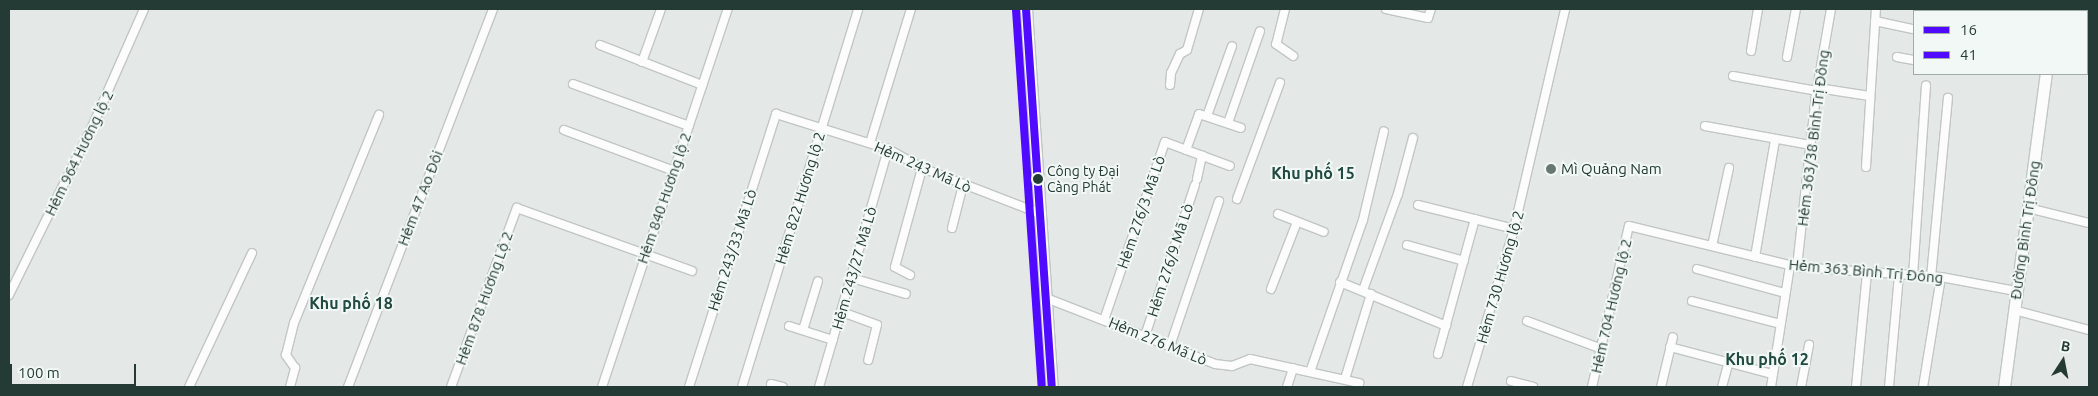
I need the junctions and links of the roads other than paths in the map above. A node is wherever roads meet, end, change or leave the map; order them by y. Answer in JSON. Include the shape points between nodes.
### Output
{"nodes":[{"id":1,"x":144,"y":9,"type":"edge"},
{"id":2,"x":493,"y":9,"type":"edge"},
{"id":3,"x":660,"y":9,"type":"edge"},
{"id":4,"x":728,"y":9,"type":"edge"},
{"id":5,"x":858,"y":9,"type":"edge"},
{"id":6,"x":911,"y":9,"type":"edge"},
{"id":7,"x":1026,"y":9,"type":"edge"},
{"id":8,"x":1199,"y":9,"type":"edge"},
{"id":9,"x":1285,"y":9,"type":"edge"},
{"id":10,"x":1386,"y":9,"type":"edge"},
{"id":11,"x":1431,"y":9,"type":"edge"},
{"id":12,"x":1565,"y":9,"type":"edge"},
{"id":13,"x":1758,"y":9,"type":"edge"},
{"id":14,"x":1796,"y":9,"type":"edge"},
{"id":15,"x":1831,"y":9,"type":"edge"},
{"id":16,"x":1876,"y":9,"type":"edge"},
{"id":17,"x":1401,"y":12,"type":"edge"},
{"id":18,"x":1875,"y":21,"type":"junction"},
{"id":19,"x":1913,"y":29,"type":"edge"},
{"id":20,"x":1260,"y":30,"type":"dead end"},
{"id":21,"x":600,"y":45,"type":"dead end"},
{"id":22,"x":1232,"y":46,"type":"dead end"},
{"id":23,"x":1751,"y":51,"type":"dead end"},
{"id":24,"x":1293,"y":56,"type":"dead end"},
{"id":25,"x":1787,"y":57,"type":"dead end"},
{"id":26,"x":1897,"y":57,"type":"dead end"},
{"id":27,"x":1913,"y":60,"type":"edge"},
{"id":28,"x":642,"y":62,"type":"junction"},
{"id":29,"x":2046,"y":75,"type":"edge"},
{"id":30,"x":1734,"y":76,"type":"dead end"},
{"id":31,"x":1280,"y":83,"type":"dead end"},
{"id":32,"x":573,"y":84,"type":"dead end"},
{"id":33,"x":702,"y":85,"type":"junction"},
{"id":34,"x":1170,"y":85,"type":"dead end"},
{"id":35,"x":1926,"y":85,"type":"dead end"},
{"id":36,"x":1817,"y":89,"type":"junction"},
{"id":37,"x":1869,"y":96,"type":"junction"},
{"id":38,"x":1948,"y":98,"type":"dead end"},
{"id":39,"x":776,"y":114,"type":"joint"},
{"id":40,"x":379,"y":115,"type":"dead end"},
{"id":41,"x":1207,"y":116,"type":"junction"},
{"id":42,"x":1228,"y":123,"type":"junction"},
{"id":43,"x":690,"y":126,"type":"junction"},
{"id":44,"x":1705,"y":126,"type":"dead end"},
{"id":45,"x":821,"y":128,"type":"junction"},
{"id":46,"x":1241,"y":128,"type":"dead end"},
{"id":47,"x":564,"y":130,"type":"dead end"},
{"id":48,"x":1384,"y":131,"type":"dead end"},
{"id":49,"x":1413,"y":138,"type":"dead end"},
{"id":50,"x":1775,"y":140,"type":"junction"},
{"id":51,"x":870,"y":143,"type":"junction"},
{"id":52,"x":1811,"y":145,"type":"junction"},
{"id":53,"x":888,"y":148,"type":"junction"},
{"id":54,"x":1186,"y":150,"type":"junction"},
{"id":55,"x":1202,"y":156,"type":"junction"},
{"id":56,"x":1230,"y":166,"type":"dead end"},
{"id":57,"x":922,"y":168,"type":"junction"},
{"id":58,"x":1730,"y":168,"type":"dead end"},
{"id":59,"x":1866,"y":168,"type":"dead end"},
{"id":60,"x":674,"y":171,"type":"junction"},
{"id":61,"x":963,"y":185,"type":"junction"},
{"id":62,"x":1237,"y":199,"type":"dead end"},
{"id":63,"x":1219,"y":201,"type":"dead end"},
{"id":64,"x":1418,"y":205,"type":"dead end"},
{"id":65,"x":2028,"y":208,"type":"junction"},
{"id":66,"x":1041,"y":214,"type":"junction"},
{"id":67,"x":1278,"y":214,"type":"dead end"},
{"id":68,"x":1475,"y":219,"type":"junction"},
{"id":69,"x":1298,"y":222,"type":"junction"},
{"id":70,"x":2089,"y":223,"type":"edge"},
{"id":71,"x":1629,"y":226,"type":"joint"},
{"id":72,"x":952,"y":228,"type":"dead end"},
{"id":73,"x":1514,"y":229,"type":"junction"},
{"id":74,"x":1324,"y":232,"type":"dead end"},
{"id":75,"x":1407,"y":245,"type":"dead end"},
{"id":76,"x":1712,"y":246,"type":"junction"},
{"id":77,"x":252,"y":253,"type":"dead end"},
{"id":78,"x":644,"y":254,"type":"junction"},
{"id":79,"x":1755,"y":257,"type":"junction"},
{"id":80,"x":1464,"y":260,"type":"junction"},
{"id":81,"x":1793,"y":266,"type":"junction"},
{"id":82,"x":1697,"y":269,"type":"dead end"},
{"id":83,"x":692,"y":271,"type":"dead end"},
{"id":84,"x":1867,"y":273,"type":"junction"},
{"id":85,"x":910,"y":275,"type":"dead end"},
{"id":86,"x":1899,"y":275,"type":"junction"},
{"id":87,"x":1913,"y":276,"type":"junction"},
{"id":88,"x":1930,"y":277,"type":"junction"},
{"id":89,"x":852,"y":278,"type":"junction"},
{"id":90,"x":1941,"y":278,"type":"junction"},
{"id":91,"x":818,"y":281,"type":"dead end"},
{"id":92,"x":1340,"y":282,"type":"junction"},
{"id":93,"x":1271,"y":289,"type":"dead end"},
{"id":94,"x":2016,"y":291,"type":"junction"},
{"id":95,"x":1367,"y":292,"type":"junction"},
{"id":96,"x":1785,"y":293,"type":"junction"},
{"id":97,"x":906,"y":294,"type":"dead end"},
{"id":98,"x":9,"y":295,"type":"edge"},
{"id":99,"x":1046,"y":298,"type":"junction"},
{"id":100,"x":1692,"y":301,"type":"dead end"},
{"id":101,"x":2014,"y":310,"type":"junction"},
{"id":102,"x":842,"y":312,"type":"junction"},
{"id":103,"x":1104,"y":320,"type":"junction"},
{"id":104,"x":1526,"y":321,"type":"dead end"},
{"id":105,"x":1780,"y":324,"type":"junction"},
{"id":106,"x":789,"y":326,"type":"dead end"},
{"id":107,"x":1446,"y":326,"type":"junction"},
{"id":108,"x":802,"y":330,"type":"junction"},
{"id":109,"x":2089,"y":330,"type":"edge"},
{"id":110,"x":1145,"y":336,"type":"junction"},
{"id":111,"x":1673,"y":337,"type":"dead end"},
{"id":112,"x":834,"y":340,"type":"junction"},
{"id":113,"x":1809,"y":345,"type":"dead end"},
{"id":114,"x":1170,"y":346,"type":"junction"},
{"id":115,"x":1670,"y":347,"type":"junction"},
{"id":116,"x":1602,"y":349,"type":"junction"},
{"id":117,"x":1438,"y":354,"type":"dead end"},
{"id":118,"x":868,"y":360,"type":"dead end"},
{"id":119,"x":1728,"y":365,"type":"junction"},
{"id":120,"x":1293,"y":368,"type":"junction"},
{"id":121,"x":1310,"y":372,"type":"junction"},
{"id":122,"x":1772,"y":374,"type":"junction"},
{"id":123,"x":1345,"y":379,"type":"junction"},
{"id":124,"x":1511,"y":381,"type":"dead end"},
{"id":125,"x":1359,"y":383,"type":"dead end"},
{"id":126,"x":771,"y":384,"type":"dead end"},
{"id":127,"x":290,"y":386,"type":"edge"},
{"id":128,"x":189,"y":387,"type":"edge"},
{"id":129,"x":348,"y":387,"type":"edge"},
{"id":130,"x":451,"y":387,"type":"edge"},
{"id":131,"x":602,"y":387,"type":"edge"},
{"id":132,"x":689,"y":387,"type":"edge"},
{"id":133,"x":742,"y":387,"type":"edge"},
{"id":134,"x":783,"y":387,"type":"edge"},
{"id":135,"x":819,"y":387,"type":"edge"},
{"id":136,"x":1054,"y":387,"type":"edge"},
{"id":137,"x":1288,"y":387,"type":"edge"},
{"id":138,"x":1467,"y":387,"type":"edge"},
{"id":139,"x":1533,"y":387,"type":"edge"},
{"id":140,"x":1592,"y":387,"type":"edge"},
{"id":141,"x":1661,"y":387,"type":"edge"},
{"id":142,"x":1722,"y":387,"type":"edge"},
{"id":143,"x":1772,"y":387,"type":"edge"},
{"id":144,"x":1801,"y":387,"type":"edge"},
{"id":145,"x":1856,"y":387,"type":"edge"},
{"id":146,"x":1889,"y":387,"type":"edge"},
{"id":147,"x":1923,"y":387,"type":"edge"},
{"id":148,"x":2004,"y":387,"type":"edge"}],
"edges":[{"from":1,"to":98,"type":"street","name":"Hẻm 964 Hương lộ 2","via":[[102,105]]},
{"from":2,"to":129,"type":"street","name":"Hẻm 47 Ao Đôi"},
{"from":3,"to":28,"type":"street"},
{"from":4,"to":33,"type":"street","name":"Hẻm 840 Hương lộ 2"},
{"from":5,"to":45,"type":"street","name":"Hẻm 822 Hương lộ 2"},
{"from":6,"to":51,"type":"street"},
{"from":7,"to":66,"type":"main road"},
{"from":8,"to":34,"type":"street","via":[[1186,50],[1180,54],[1171,73]]},
{"from":9,"to":24,"type":"street","via":[[1276,44]]},
{"from":10,"to":17,"type":"street"},
{"from":11,"to":17,"type":"street","via":[[1428,18]]},
{"from":12,"to":73,"type":"street","name":"Hẻm 730 Hương lộ 2"},
{"from":13,"to":23,"type":"street"},
{"from":14,"to":25,"type":"street"},
{"from":15,"to":36,"type":"street","name":"Hẻm 363/38 Bình Trị Đông"},
{"from":16,"to":18,"type":"street"},
{"from":18,"to":19,"type":"street"},
{"from":18,"to":37,"type":"street"},
{"from":20,"to":42,"type":"street"},
{"from":21,"to":28,"type":"street"},
{"from":22,"to":41,"type":"street"},
{"from":26,"to":27,"type":"street"},
{"from":28,"to":33,"type":"street"},
{"from":29,"to":65,"type":"main road","name":"Đường Bình Trị Đông"},
{"from":30,"to":36,"type":"street"},
{"from":31,"to":62,"type":"street"},
{"from":32,"to":43,"type":"street"},
{"from":33,"to":43,"type":"street","name":"Hẻm 840 Hương lộ 2"},
{"from":35,"to":87,"type":"street"},
{"from":36,"to":37,"type":"street"},
{"from":36,"to":52,"type":"street","name":"Hẻm 363/38 Bình Trị Đông"},
{"from":37,"to":59,"type":"street"},
{"from":38,"to":88,"type":"street"},
{"from":39,"to":45,"type":"street","name":"Hẻm 243 Mã Lò"},
{"from":39,"to":132,"type":"street","name":"Hẻm 243/33 Mã Lò"},
{"from":40,"to":127,"type":"street","via":[[294,323],[286,355],[295,368]]},
{"from":41,"to":42,"type":"street"},
{"from":41,"to":54,"type":"street","via":[[1199,114]]},
{"from":42,"to":46,"type":"street"},
{"from":43,"to":60,"type":"street","name":"Hẻm 840 Hương lộ 2"},
{"from":44,"to":50,"type":"street"},
{"from":45,"to":51,"type":"street","name":"Hẻm 243 Mã Lò"},
{"from":45,"to":133,"type":"street","name":"Hẻm 822 Hương lộ 2"},
{"from":47,"to":60,"type":"street"},
{"from":48,"to":92,"type":"street","via":[[1363,220]]},
{"from":49,"to":95,"type":"street"},
{"from":50,"to":52,"type":"street"},
{"from":50,"to":79,"type":"street"},
{"from":51,"to":53,"type":"street","name":"Hẻm 243 Mã Lò"},
{"from":52,"to":81,"type":"street","name":"Hẻm 363/38 Bình Trị Đông"},
{"from":53,"to":57,"type":"street","name":"Hẻm 243 Mã Lò"},
{"from":53,"to":89,"type":"street","name":"Hẻm 243/27 Mã Lò"},
{"from":54,"to":55,"type":"street","name":"Hẻm 276/3 Mã Lò"},
{"from":54,"to":103,"type":"street","name":"Hẻm 276/3 Mã Lò","via":[[1165,142]]},
{"from":55,"to":56,"type":"street","name":"Hẻm 276/3 Mã Lò"},
{"from":55,"to":110,"type":"street","name":"Hẻm 276/9 Mã Lò"},
{"from":57,"to":61,"type":"street","name":"Hẻm 243 Mã Lò"},
{"from":57,"to":85,"type":"street","via":[[894,267]]},
{"from":58,"to":76,"type":"street"},
{"from":60,"to":78,"type":"street","name":"Hẻm 840 Hương lộ 2"},
{"from":61,"to":66,"type":"street","name":"Hẻm 243 Mã Lò"},
{"from":61,"to":72,"type":"street"},
{"from":63,"to":114,"type":"street"},
{"from":64,"to":68,"type":"street"},
{"from":65,"to":70,"type":"street"},
{"from":65,"to":94,"type":"main road","name":"Đường Bình Trị Đông"},
{"from":66,"to":99,"type":"main road"},
{"from":67,"to":69,"type":"street"},
{"from":68,"to":73,"type":"street"},
{"from":68,"to":80,"type":"street"},
{"from":69,"to":74,"type":"street"},
{"from":69,"to":93,"type":"street"},
{"from":71,"to":76,"type":"street","name":"Hẻm 363 Bình Trị Đông"},
{"from":71,"to":116,"type":"street","name":"Hẻm 704 Hương lộ 2"},
{"from":73,"to":138,"type":"street","name":"Hẻm 730 Hương lộ 2"},
{"from":75,"to":80,"type":"street"},
{"from":76,"to":79,"type":"street","name":"Hẻm 363 Bình Trị Đông"},
{"from":77,"to":128,"type":"street"},
{"from":78,"to":83,"type":"street"},
{"from":78,"to":130,"type":"street","name":"Hẻm 878 Hương Lộ 2","via":[[517,208]]},
{"from":78,"to":131,"type":"street","name":"Hẻm 840 Hương lộ 2"},
{"from":79,"to":81,"type":"street","name":"Hẻm 363 Bình Trị Đông"},
{"from":80,"to":107,"type":"street"},
{"from":81,"to":84,"type":"street","name":"Hẻm 363 Bình Trị Đông"},
{"from":81,"to":96,"type":"street","name":"Hẻm 363/38 Bình Trị Đông"},
{"from":82,"to":96,"type":"street"},
{"from":84,"to":86,"type":"street","name":"Hẻm 363 Bình Trị Đông"},
{"from":84,"to":145,"type":"street"},
{"from":86,"to":87,"type":"street","name":"Hẻm 363 Bình Trị Đông"},
{"from":86,"to":146,"type":"street"},
{"from":87,"to":88,"type":"street","name":"Hẻm 363 Bình Trị Đông"},
{"from":88,"to":90,"type":"street","name":"Hẻm 363 Bình Trị Đông"},
{"from":89,"to":97,"type":"street"},
{"from":89,"to":102,"type":"street","name":"Hẻm 243/27 Mã Lò"},
{"from":90,"to":94,"type":"street","name":"Hẻm 363 Bình Trị Đông"},
{"from":90,"to":147,"type":"street"},
{"from":91,"to":108,"type":"street"},
{"from":92,"to":95,"type":"street"},
{"from":92,"to":121,"type":"street"},
{"from":94,"to":101,"type":"main road","name":"Đường Bình Trị Đông"},
{"from":95,"to":107,"type":"street"},
{"from":95,"to":123,"type":"street"},
{"from":96,"to":105,"type":"street","name":"Hẻm 363/38 Bình Trị Đông"},
{"from":99,"to":103,"type":"street","name":"Hẻm 276 Mã Lò"},
{"from":99,"to":136,"type":"main road"},
{"from":100,"to":105,"type":"street"},
{"from":101,"to":109,"type":"street"},
{"from":101,"to":148,"type":"main road","name":"Đường Bình Trị Đông"},
{"from":102,"to":112,"type":"street","name":"Hẻm 243/27 Mã Lò"},
{"from":102,"to":118,"type":"street","via":[[868,318],[877,324]]},
{"from":103,"to":110,"type":"street","name":"Hẻm 276 Mã Lò"},
{"from":104,"to":116,"type":"street"},
{"from":105,"to":122,"type":"street","name":"Hẻm 363/38 Bình Trị Đông"},
{"from":106,"to":108,"type":"street"},
{"from":107,"to":117,"type":"street"},
{"from":108,"to":112,"type":"street"},
{"from":110,"to":114,"type":"street","name":"Hẻm 276 Mã Lò"},
{"from":111,"to":115,"type":"street"},
{"from":112,"to":135,"type":"street","name":"Hẻm 243/27 Mã Lò"},
{"from":113,"to":144,"type":"street"},
{"from":114,"to":120,"type":"street","name":"Hẻm 276 Mã Lò","via":[[1215,364],[1232,366],[1250,359]]},
{"from":115,"to":119,"type":"street"},
{"from":115,"to":141,"type":"street"},
{"from":116,"to":140,"type":"street","name":"Hẻm 704 Hương lộ 2"},
{"from":119,"to":122,"type":"street"},
{"from":119,"to":142,"type":"street"},
{"from":120,"to":121,"type":"street","name":"Hẻm 276 Mã Lò"},
{"from":120,"to":137,"type":"street"},
{"from":121,"to":123,"type":"street","name":"Hẻm 276 Mã Lò"},
{"from":122,"to":143,"type":"street","name":"Hẻm 363/38 Bình Trị Đông"},
{"from":123,"to":125,"type":"street","name":"Hẻm 276 Mã Lò"},
{"from":124,"to":139,"type":"street"},
{"from":126,"to":134,"type":"street"}]}
